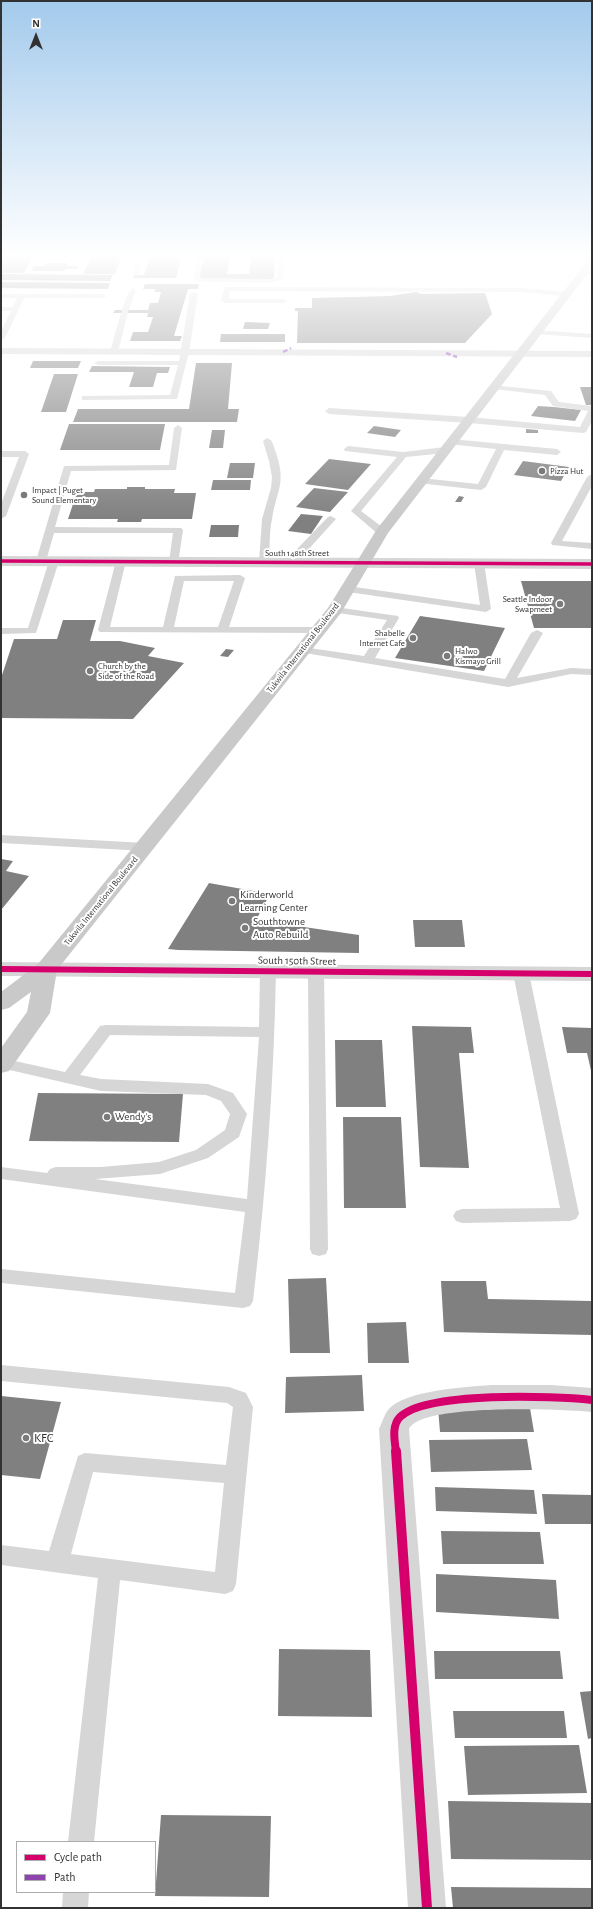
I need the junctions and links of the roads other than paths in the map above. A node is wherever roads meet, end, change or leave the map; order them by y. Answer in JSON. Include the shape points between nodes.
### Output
{"nodes":[{"id":1,"x":116,"y":343,"type":"edge"},
{"id":2,"x":186,"y":343,"type":"edge"},
{"id":3,"x":527,"y":343,"type":"edge"},
{"id":4,"x":1,"y":351,"type":"edge"},
{"id":5,"x":114,"y":352,"type":"junction"},
{"id":6,"x":519,"y":353,"type":"junction"},
{"id":7,"x":592,"y":354,"type":"edge"},
{"id":8,"x":183,"y":358,"type":"junction"},
{"id":9,"x":98,"y":363,"type":"dead end"},
{"id":10,"x":494,"y":387,"type":"junction"},
{"id":11,"x":85,"y":398,"type":"dead end"},
{"id":12,"x":552,"y":410,"type":"junction"},
{"id":13,"x":592,"y":410,"type":"edge"},
{"id":14,"x":329,"y":411,"type":"dead end"},
{"id":15,"x":469,"y":420,"type":"junction"},
{"id":16,"x":542,"y":426,"type":"junction"},
{"id":17,"x":178,"y":428,"type":"dead end"},
{"id":18,"x":267,"y":441,"type":"dead end"},
{"id":19,"x":448,"y":446,"type":"junction"},
{"id":20,"x":501,"y":447,"type":"junction"},
{"id":21,"x":348,"y":449,"type":"dead end"},
{"id":22,"x":557,"y":452,"type":"dead end"},
{"id":23,"x":1,"y":454,"type":"edge"},
{"id":24,"x":403,"y":455,"type":"junction"},
{"id":25,"x":592,"y":478,"type":"edge"},
{"id":26,"x":421,"y":482,"type":"junction"},
{"id":27,"x":1,"y":516,"type":"edge"},
{"id":28,"x":331,"y":518,"type":"dead end"},
{"id":29,"x":50,"y":530,"type":"junction"},
{"id":30,"x":382,"y":532,"type":"junction"},
{"id":31,"x":592,"y":546,"type":"edge"},
{"id":32,"x":1,"y":561,"type":"edge"},
{"id":33,"x":47,"y":561,"type":"junction"},
{"id":34,"x":121,"y":561,"type":"junction"},
{"id":35,"x":174,"y":562,"type":"junction"},
{"id":36,"x":264,"y":562,"type":"junction"},
{"id":37,"x":301,"y":562,"type":"junction"},
{"id":38,"x":365,"y":563,"type":"junction"},
{"id":39,"x":478,"y":564,"type":"junction"},
{"id":40,"x":592,"y":564,"type":"edge"},
{"id":41,"x":348,"y":589,"type":"junction"},
{"id":42,"x":335,"y":610,"type":"junction"},
{"id":43,"x":168,"y":629,"type":"junction"},
{"id":44,"x":223,"y":629,"type":"junction"},
{"id":45,"x":319,"y":630,"type":"junction"},
{"id":46,"x":1,"y":631,"type":"edge"},
{"id":47,"x":537,"y":633,"type":"dead end"},
{"id":48,"x":303,"y":650,"type":"junction"},
{"id":49,"x":368,"y":660,"type":"junction"},
{"id":50,"x":592,"y":672,"type":"edge"},
{"id":51,"x":508,"y":683,"type":"junction"},
{"id":52,"x":1,"y":839,"type":"edge"},
{"id":53,"x":145,"y":847,"type":"junction"},
{"id":54,"x":1,"y":969,"type":"edge"},
{"id":55,"x":46,"y":969,"type":"junction"},
{"id":56,"x":268,"y":971,"type":"junction"},
{"id":57,"x":316,"y":972,"type":"junction"},
{"id":58,"x":521,"y":973,"type":"junction"},
{"id":59,"x":592,"y":974,"type":"edge"},
{"id":60,"x":1,"y":1003,"type":"edge"},
{"id":61,"x":268,"y":1032,"type":"junction"},
{"id":62,"x":2,"y":1064,"type":"edge"},
{"id":63,"x":69,"y":1078,"type":"junction"},
{"id":64,"x":2,"y":1176,"type":"edge"},
{"id":65,"x":255,"y":1207,"type":"junction"},
{"id":66,"x":462,"y":1216,"type":"dead end"},
{"id":67,"x":319,"y":1249,"type":"dead end"},
{"id":68,"x":1,"y":1276,"type":"edge"},
{"id":69,"x":1,"y":1373,"type":"edge"},
{"id":70,"x":592,"y":1400,"type":"edge"},
{"id":71,"x":236,"y":1475,"type":"junction"},
{"id":72,"x":1,"y":1555,"type":"edge"},
{"id":73,"x":57,"y":1563,"type":"junction"},
{"id":74,"x":110,"y":1569,"type":"junction"},
{"id":75,"x":82,"y":1841,"type":"edge"},
{"id":76,"x":76,"y":1893,"type":"edge"},
{"id":77,"x":75,"y":1908,"type":"edge"},
{"id":78,"x":427,"y":1908,"type":"edge"}],
"edges":[{"from":1,"to":5,"type":"lane"},
{"from":2,"to":8,"type":"lane"},
{"from":3,"to":6,"type":"main road","name":"Tukwila International Boulevard"},
{"from":4,"to":5,"type":"street"},
{"from":5,"to":8,"type":"street"},
{"from":6,"to":7,"type":"street"},
{"from":6,"to":8,"type":"street"},
{"from":6,"to":10,"type":"main road","name":"Tukwila International Boulevard"},
{"from":8,"to":9,"type":"lane"},
{"from":8,"to":11,"type":"lane","via":[[174,397]]},
{"from":10,"to":12,"type":"lane","via":[[548,393]]},
{"from":10,"to":15,"type":"main road","name":"Tukwila International Boulevard"},
{"from":12,"to":13,"type":"lane"},
{"from":12,"to":16,"type":"lane"},
{"from":13,"to":16,"type":"lane","via":[[583,430]]},
{"from":14,"to":15,"type":"lane"},
{"from":15,"to":16,"type":"lane"},
{"from":15,"to":19,"type":"main road","name":"Tukwila International Boulevard"},
{"from":17,"to":29,"type":"lane","via":[[172,468],[68,468]]},
{"from":18,"to":36,"type":"lane","via":[[277,477],[267,519]]},
{"from":19,"to":20,"type":"lane"},
{"from":19,"to":24,"type":"lane"},
{"from":19,"to":26,"type":"main road","name":"Tukwila International Boulevard"},
{"from":20,"to":22,"type":"lane"},
{"from":20,"to":26,"type":"lane","via":[[481,488]]},
{"from":21,"to":24,"type":"lane"},
{"from":23,"to":27,"type":"lane","via":[[25,454]]},
{"from":24,"to":30,"type":"lane","via":[[356,511]]},
{"from":25,"to":31,"type":"lane","via":[[556,543]]},
{"from":26,"to":30,"type":"main road","name":"Tukwila International Boulevard"},
{"from":28,"to":37,"type":"lane","via":[[301,551]]},
{"from":29,"to":33,"type":"lane"},
{"from":29,"to":35,"type":"lane","via":[[178,530]]},
{"from":30,"to":38,"type":"main road","name":"Tukwila International Boulevard"},
{"from":32,"to":33,"type":"street","name":"South 148th Street"},
{"from":33,"to":34,"type":"street","name":"South 148th Street"},
{"from":33,"to":46,"type":"lane","via":[[32,631]]},
{"from":34,"to":35,"type":"street","name":"South 148th Street"},
{"from":34,"to":43,"type":"lane","via":[[104,630]]},
{"from":35,"to":36,"type":"street","name":"South 148th Street"},
{"from":36,"to":37,"type":"street","name":"South 148th Street"},
{"from":37,"to":38,"type":"street","name":"South 148th Street"},
{"from":38,"to":39,"type":"street","name":"South 148th Street"},
{"from":38,"to":41,"type":"main road","name":"Tukwila International Boulevard"},
{"from":39,"to":40,"type":"street","name":"South 148th Street"},
{"from":39,"to":41,"type":"lane","via":[[486,609]]},
{"from":41,"to":42,"type":"main road","name":"Tukwila International Boulevard"},
{"from":42,"to":45,"type":"main road","name":"Tukwila International Boulevard"},
{"from":42,"to":49,"type":"lane","via":[[394,618]]},
{"from":43,"to":44,"type":"lane"},
{"from":43,"to":44,"type":"lane","via":[[178,578],[240,578]]},
{"from":44,"to":45,"type":"lane"},
{"from":45,"to":48,"type":"main road","name":"Tukwila International Boulevard"},
{"from":47,"to":51,"type":"lane"},
{"from":48,"to":49,"type":"lane"},
{"from":48,"to":53,"type":"main road","name":"Tukwila International Boulevard"},
{"from":49,"to":51,"type":"lane"},
{"from":50,"to":51,"type":"lane","via":[[572,671]]},
{"from":52,"to":53,"type":"lane"},
{"from":53,"to":55,"type":"main road","name":"Tukwila International Boulevard"},
{"from":54,"to":55,"type":"street","name":"South 150th Street"},
{"from":55,"to":56,"type":"street","name":"South 150th Street"},
{"from":55,"to":60,"type":"main road","name":"Tukwila International Boulevard"},
{"from":55,"to":62,"type":"main road","name":"Tukwila International Boulevard","via":[[38,1013]]},
{"from":56,"to":57,"type":"street","name":"South 150th Street"},
{"from":56,"to":61,"type":"lane"},
{"from":57,"to":58,"type":"street","name":"South 150th Street"},
{"from":57,"to":67,"type":"lane"},
{"from":58,"to":59,"type":"street","name":"South 150th Street"},
{"from":58,"to":66,"type":"lane","via":[[570,1214]]},
{"from":61,"to":63,"type":"lane","via":[[106,1030]]},
{"from":61,"to":65,"type":"lane"},
{"from":62,"to":63,"type":"lane"},
{"from":63,"to":64,"type":"lane","via":[[101,1085],[208,1090],[227,1097],[239,1114],[233,1133],[202,1154],[160,1168],[101,1173]]},
{"from":64,"to":65,"type":"lane"},
{"from":65,"to":68,"type":"lane","via":[[243,1301]]},
{"from":69,"to":71,"type":"lane","via":[[234,1397],[243,1407]]},
{"from":70,"to":78,"type":"street","via":[[510,1398],[441,1401],[414,1409],[400,1417],[394,1428]]},
{"from":71,"to":73,"type":"lane","via":[[85,1462]]},
{"from":71,"to":74,"type":"lane","via":[[225,1584]]},
{"from":72,"to":73,"type":"lane"},
{"from":73,"to":74,"type":"lane"},
{"from":74,"to":75,"type":"lane"},
{"from":76,"to":77,"type":"lane"}]}
